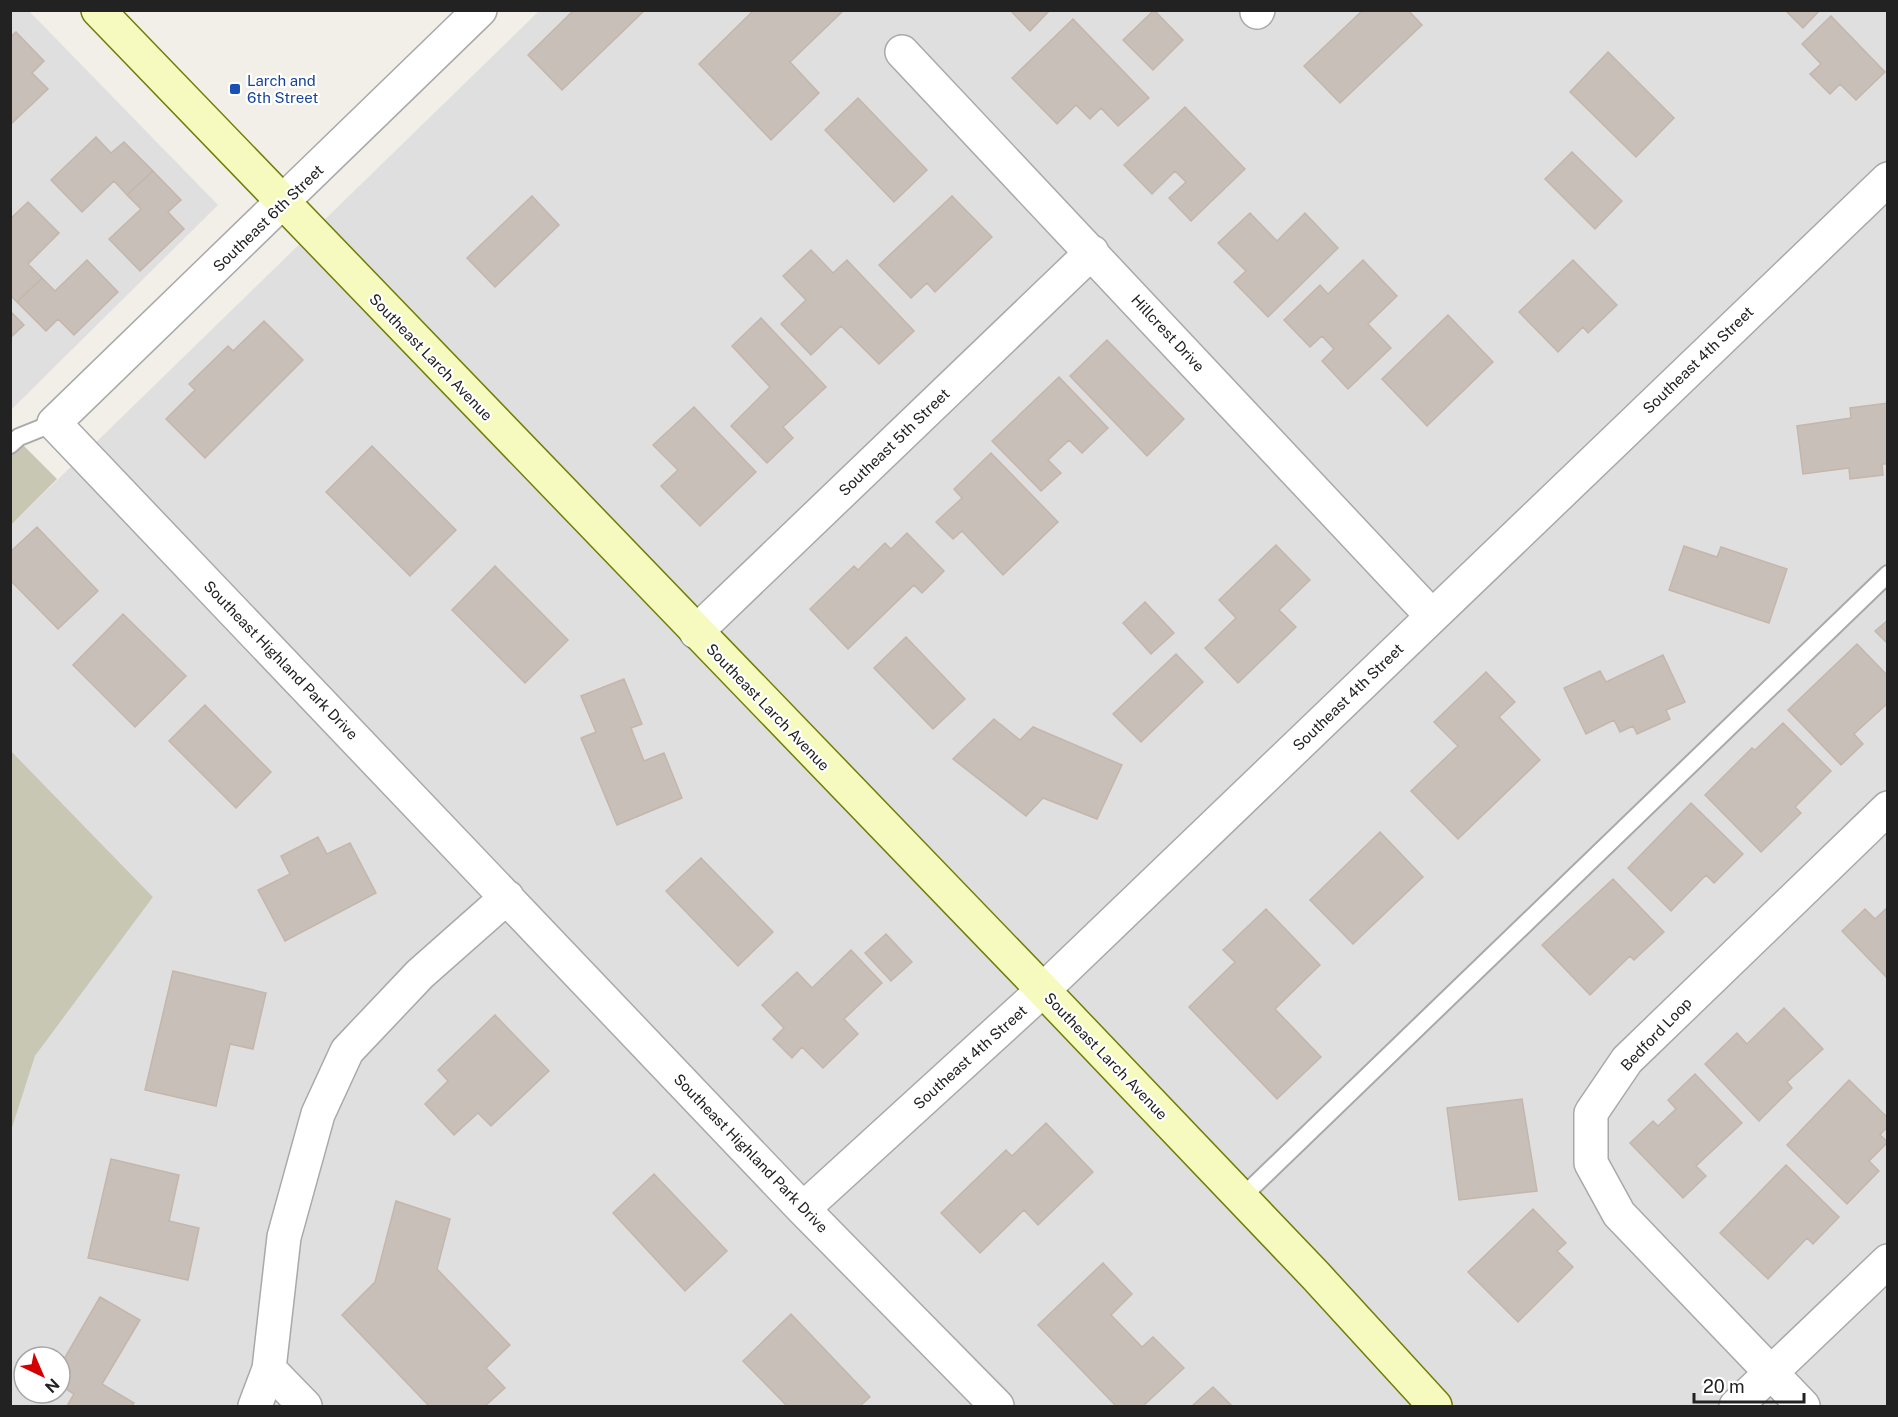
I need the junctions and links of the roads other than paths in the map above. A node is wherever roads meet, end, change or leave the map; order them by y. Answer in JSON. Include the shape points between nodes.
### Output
{"nodes":[{"id":1,"x":98,"y":10,"type":"edge"},
{"id":2,"x":480,"y":10,"type":"edge"},
{"id":3,"x":902,"y":52,"type":"dead end"},
{"id":4,"x":1887,"y":179,"type":"edge"},
{"id":5,"x":283,"y":203,"type":"junction"},
{"id":6,"x":1092,"y":252,"type":"junction"},
{"id":7,"x":54,"y":423,"type":"junction"},
{"id":8,"x":10,"y":445,"type":"edge"},
{"id":9,"x":1887,"y":574,"type":"edge"},
{"id":10,"x":1432,"y":616,"type":"junction"},
{"id":11,"x":696,"y":632,"type":"junction"},
{"id":12,"x":1887,"y":808,"type":"edge"},
{"id":13,"x":507,"y":897,"type":"junction"},
{"id":14,"x":1043,"y":990,"type":"junction"},
{"id":15,"x":1241,"y":1198,"type":"junction"},
{"id":16,"x":802,"y":1209,"type":"junction"},
{"id":17,"x":1887,"y":1261,"type":"edge"},
{"id":18,"x":269,"y":1369,"type":"junction"},
{"id":19,"x":1772,"y":1372,"type":"junction"},
{"id":20,"x":255,"y":1407,"type":"edge"},
{"id":21,"x":306,"y":1407,"type":"edge"},
{"id":22,"x":997,"y":1407,"type":"edge"},
{"id":23,"x":1435,"y":1407,"type":"edge"},
{"id":24,"x":1736,"y":1407,"type":"edge"},
{"id":25,"x":1803,"y":1407,"type":"edge"}],
"edges":[{"from":1,"to":5,"type":"main road","name":"Southeast Larch Avenue"},
{"from":2,"to":5,"type":"street","name":"Southeast 6th Street"},
{"from":3,"to":6,"type":"street","name":"Hillcrest Drive"},
{"from":4,"to":10,"type":"street","name":"Southeast 4th Street"},
{"from":5,"to":7,"type":"street","name":"Southeast 6th Street"},
{"from":5,"to":11,"type":"main road","name":"Southeast Larch Avenue"},
{"from":6,"to":10,"type":"street","name":"Hillcrest Drive"},
{"from":6,"to":11,"type":"street","name":"Southeast 5th Street"},
{"from":7,"to":8,"type":"lane","via":[[19,437]]},
{"from":7,"to":13,"type":"street","name":"Southeast Highland Park Drive"},
{"from":9,"to":15,"type":"lane"},
{"from":10,"to":14,"type":"street","name":"Southeast 4th Street"},
{"from":11,"to":14,"type":"main road","name":"Southeast Larch Avenue"},
{"from":12,"to":19,"type":"street","name":"Bedford Loop","via":[[1627,1060],[1591,1113],[1591,1163],[1619,1214]]},
{"from":13,"to":16,"type":"street","name":"Southeast Highland Park Drive"},
{"from":13,"to":18,"type":"street","via":[[420,974],[347,1051],[318,1114],[284,1237]]},
{"from":14,"to":15,"type":"main road","name":"Southeast Larch Avenue"},
{"from":14,"to":16,"type":"street","name":"Southeast 4th Street"},
{"from":15,"to":23,"type":"main road","name":"Southeast Larch Avenue"},
{"from":16,"to":22,"type":"street","name":"Southeast Highland Park Drive"},
{"from":17,"to":19,"type":"street"},
{"from":18,"to":20,"type":"street"},
{"from":18,"to":21,"type":"street"},
{"from":19,"to":24,"type":"street"},
{"from":19,"to":25,"type":"street","name":"Bedford Loop"}]}
